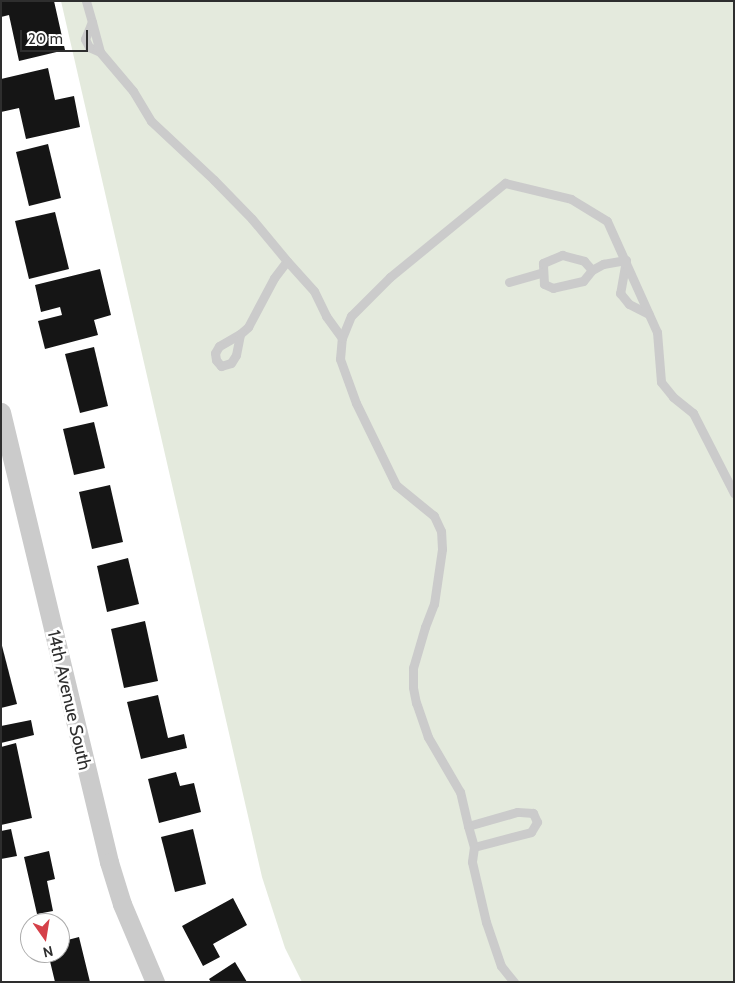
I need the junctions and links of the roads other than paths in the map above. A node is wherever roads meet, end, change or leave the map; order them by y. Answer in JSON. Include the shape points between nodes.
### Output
{"nodes":[{"id":1,"x":86,"y":1,"type":"edge"},
{"id":2,"x":626,"y":260,"type":"junction"},
{"id":3,"x":287,"y":261,"type":"junction"},
{"id":4,"x":592,"y":270,"type":"junction"},
{"id":5,"x":543,"y":272,"type":"junction"},
{"id":6,"x":509,"y":282,"type":"dead end"},
{"id":7,"x":649,"y":314,"type":"junction"},
{"id":8,"x":240,"y":334,"type":"dead end"},
{"id":9,"x":342,"y":338,"type":"junction"},
{"id":10,"x":1,"y":412,"type":"edge"},
{"id":11,"x":734,"y":493,"type":"edge"},
{"id":12,"x":468,"y":826,"type":"junction"},
{"id":13,"x":474,"y":847,"type":"junction"},
{"id":14,"x":155,"y":982,"type":"edge"},
{"id":15,"x":514,"y":982,"type":"edge"}],
"edges":[{"from":1,"to":3,"type":"lane","via":[[100,52],[133,91],[151,121],[214,180]]},
{"from":2,"to":4,"type":"lane","via":[[603,264]]},
{"from":2,"to":7,"type":"lane"},
{"from":2,"to":7,"type":"lane","via":[[620,293],[629,304]]},
{"from":2,"to":9,"type":"lane","via":[[608,221],[582,204],[505,183],[367,298],[351,316]]},
{"from":3,"to":8,"type":"lane","via":[[274,278],[248,327]]},
{"from":3,"to":9,"type":"lane","via":[[314,291]]},
{"from":4,"to":5,"type":"lane","via":[[584,262],[562,255],[543,263]]},
{"from":4,"to":5,"type":"lane","via":[[583,281],[553,288],[544,284]]},
{"from":5,"to":6,"type":"lane"},
{"from":7,"to":11,"type":"lane","via":[[657,332],[661,382],[672,397],[693,413]]},
{"from":9,"to":12,"type":"lane","via":[[340,359],[356,403],[396,485],[434,516],[441,531],[442,549],[434,604],[413,668],[413,687],[428,737],[460,792]]},
{"from":10,"to":14,"type":"street","name":"14th Avenue South","via":[[104,843],[122,904]]},
{"from":12,"to":13,"type":"lane"},
{"from":12,"to":13,"type":"lane","via":[[517,812],[533,813],[537,822],[531,832]]},
{"from":13,"to":15,"type":"lane","via":[[472,862],[486,922],[501,966]]}]}
